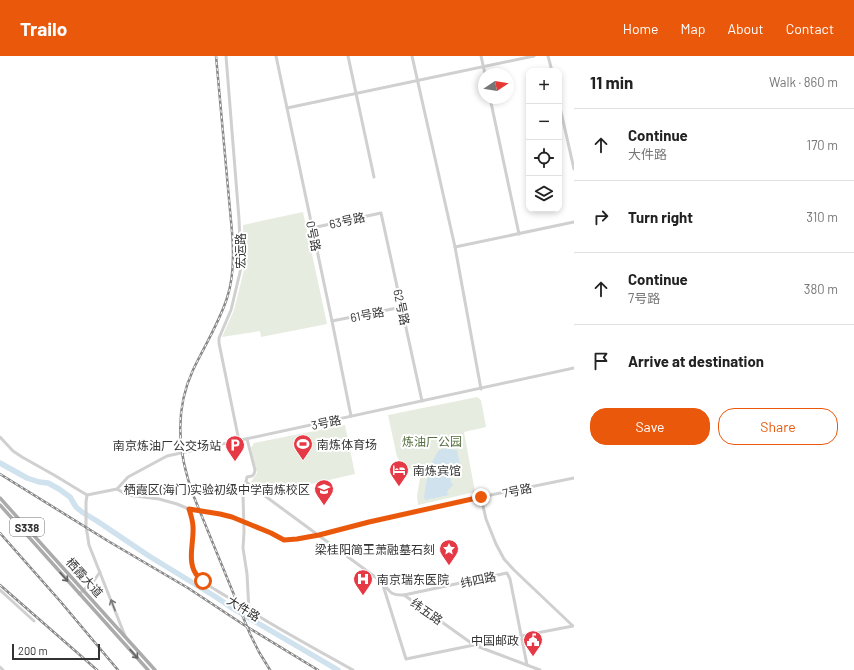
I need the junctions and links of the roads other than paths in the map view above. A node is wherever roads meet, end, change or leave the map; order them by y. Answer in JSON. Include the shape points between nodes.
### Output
{"nodes":[{"id":1,"x":226,"y":56,"type":"edge"},
{"id":2,"x":276,"y":56,"type":"edge"},
{"id":3,"x":348,"y":56,"type":"edge"},
{"id":4,"x":412,"y":56,"type":"edge"},
{"id":5,"x":481,"y":56,"type":"edge"},
{"id":6,"x":534,"y":56,"type":"edge"},
{"id":7,"x":548,"y":56,"type":"edge"},
{"id":8,"x":483,"y":67,"type":"junction"},
{"id":9,"x":551,"y":68,"type":"edge"},
{"id":10,"x":417,"y":81,"type":"junction"},
{"id":11,"x":356,"y":94,"type":"junction"},
{"id":12,"x":491,"y":104,"type":"edge"},
{"id":13,"x":559,"y":104,"type":"edge"},
{"id":14,"x":287,"y":108,"type":"junction"},
{"id":15,"x":574,"y":169,"type":"edge"},
{"id":16,"x":374,"y":177,"type":"dead end"},
{"id":17,"x":381,"y":213,"type":"joint"},
{"id":18,"x":574,"y":222,"type":"edge"},
{"id":19,"x":312,"y":228,"type":"junction"},
{"id":20,"x":519,"y":234,"type":"junction"},
{"id":21,"x":454,"y":247,"type":"junction"},
{"id":22,"x":402,"y":307,"type":"junction"},
{"id":23,"x":332,"y":321,"type":"junction"},
{"id":24,"x":574,"y":368,"type":"edge"},
{"id":25,"x":481,"y":389,"type":"junction"},
{"id":26,"x":422,"y":401,"type":"junction"},
{"id":27,"x":351,"y":416,"type":"junction"},
{"id":28,"x":0,"y":436,"type":"edge"},
{"id":29,"x":247,"y":439,"type":"junction"},
{"id":30,"x":239,"y":441,"type":"junction"},
{"id":31,"x":574,"y":478,"type":"edge"},
{"id":32,"x":246,"y":482,"type":"junction"},
{"id":33,"x":118,"y":489,"type":"junction"},
{"id":34,"x":87,"y":495,"type":"junction"},
{"id":35,"x":481,"y":497,"type":"junction"},
{"id":36,"x":0,"y":498,"type":"edge"},
{"id":37,"x":0,"y":505,"type":"edge"},
{"id":38,"x":189,"y":509,"type":"junction"},
{"id":39,"x":244,"y":521,"type":"junction"},
{"id":40,"x":319,"y":535,"type":"junction"},
{"id":41,"x":100,"y":572,"type":"junction"},
{"id":42,"x":382,"y":582,"type":"junction"},
{"id":43,"x":0,"y":590,"type":"edge"},
{"id":44,"x":83,"y":590,"type":"junction"},
{"id":45,"x":80,"y":594,"type":"junction"},
{"id":46,"x":404,"y":595,"type":"junction"},
{"id":47,"x":249,"y":611,"type":"junction"},
{"id":48,"x":34,"y":621,"type":"dead end"},
{"id":49,"x":574,"y":627,"type":"edge"},
{"id":50,"x":521,"y":636,"type":"junction"},
{"id":51,"x":126,"y":638,"type":"junction"},
{"id":52,"x":474,"y":645,"type":"junction"},
{"id":53,"x":526,"y":665,"type":"junction"},
{"id":54,"x":0,"y":667,"type":"edge"},
{"id":55,"x":3,"y":670,"type":"edge"},
{"id":56,"x":148,"y":670,"type":"edge"},
{"id":57,"x":155,"y":670,"type":"edge"},
{"id":58,"x":353,"y":670,"type":"edge"},
{"id":59,"x":540,"y":670,"type":"edge"}],
"edges":[{"from":1,"to":30,"type":"street","name":"宏运路","via":[[241,268],[231,310],[219,343]]},
{"from":2,"to":14,"type":"street","name":"0号路"},
{"from":3,"to":11,"type":"street"},
{"from":4,"to":10,"type":"street"},
{"from":5,"to":8,"type":"street"},
{"from":6,"to":8,"type":"street"},
{"from":7,"to":9,"type":"street"},
{"from":8,"to":10,"type":"street"},
{"from":10,"to":11,"type":"street"},
{"from":10,"to":21,"type":"street"},
{"from":11,"to":14,"type":"street"},
{"from":11,"to":16,"type":"street"},
{"from":12,"to":20,"type":"street"},
{"from":13,"to":15,"type":"street"},
{"from":14,"to":19,"type":"street","name":"0号路"},
{"from":17,"to":19,"type":"street","name":"63号路"},
{"from":17,"to":22,"type":"street","name":"62号路"},
{"from":18,"to":20,"type":"street"},
{"from":19,"to":23,"type":"street","name":"0号路"},
{"from":20,"to":21,"type":"street"},
{"from":21,"to":25,"type":"street"},
{"from":22,"to":23,"type":"street","name":"61号路"},
{"from":22,"to":26,"type":"street","name":"62号路"},
{"from":23,"to":27,"type":"street","name":"0号路"},
{"from":24,"to":25,"type":"street","name":"3号路"},
{"from":25,"to":26,"type":"street","name":"3号路"},
{"from":26,"to":27,"type":"street","name":"3号路"},
{"from":27,"to":29,"type":"street","name":"3号路"},
{"from":28,"to":34,"type":"street","via":[[13,451]]},
{"from":29,"to":30,"type":"street","name":"3号路"},
{"from":29,"to":32,"type":"street","via":[[255,470],[252,476],[247,477]]},
{"from":30,"to":33,"type":"street","name":"3号路","via":[[166,456],[128,477]]},
{"from":31,"to":35,"type":"street","name":"7号路"},
{"from":32,"to":39,"type":"street","via":[[243,494]]},
{"from":32,"to":40,"type":"street","name":"纬五路"},
{"from":33,"to":34,"type":"street"},
{"from":33,"to":38,"type":"street","name":"7号路","via":[[127,494],[159,498]]},
{"from":34,"to":41,"type":"street","via":[[86,526],[89,545]]},
{"from":35,"to":40,"type":"street","name":"7号路"},
{"from":35,"to":49,"type":"street","via":[[486,519],[504,559]]},
{"from":36,"to":44,"type":"main road","name":"栖霞大道","number":"S338"},
{"from":37,"to":45,"type":"main road","name":"栖霞大道","number":"S338","one_way":true},
{"from":38,"to":39,"type":"street","name":"7号路"},
{"from":38,"to":47,"type":"street","name":"大件路","via":[[193,527],[191,557],[196,574]]},
{"from":39,"to":40,"type":"street","name":"7号路","via":[[284,540]]},
{"from":39,"to":47,"type":"street","via":[[243,548]]},
{"from":40,"to":42,"type":"street","name":"纬五路"},
{"from":41,"to":44,"type":"street"},
{"from":51,"to":41,"type":"street","one_way":true},
{"from":42,"to":46,"type":"street","name":"纬五路","via":[[396,596]]},
{"from":42,"to":52,"type":"street","via":[[406,659]]},
{"from":43,"to":48,"type":"street"},
{"from":44,"to":45,"type":"street"},
{"from":44,"to":51,"type":"main road","name":"栖霞大道","number":"S338"},
{"from":45,"to":56,"type":"main road","name":"栖霞大道","number":"S338","one_way":true},
{"from":46,"to":50,"type":"street","name":"纬四路","via":[[507,573]]},
{"from":46,"to":52,"type":"street","name":"纬五路"},
{"from":47,"to":58,"type":"street","name":"大件路"},
{"from":49,"to":50,"type":"street"},
{"from":50,"to":52,"type":"street"},
{"from":50,"to":53,"type":"street","name":"纬四路"},
{"from":51,"to":57,"type":"main road","name":"栖霞大道","number":"S338"},
{"from":52,"to":53,"type":"street","name":"纬五路"},
{"from":53,"to":59,"type":"street","name":"纬五路"},
{"from":54,"to":55,"type":"street"}]}
